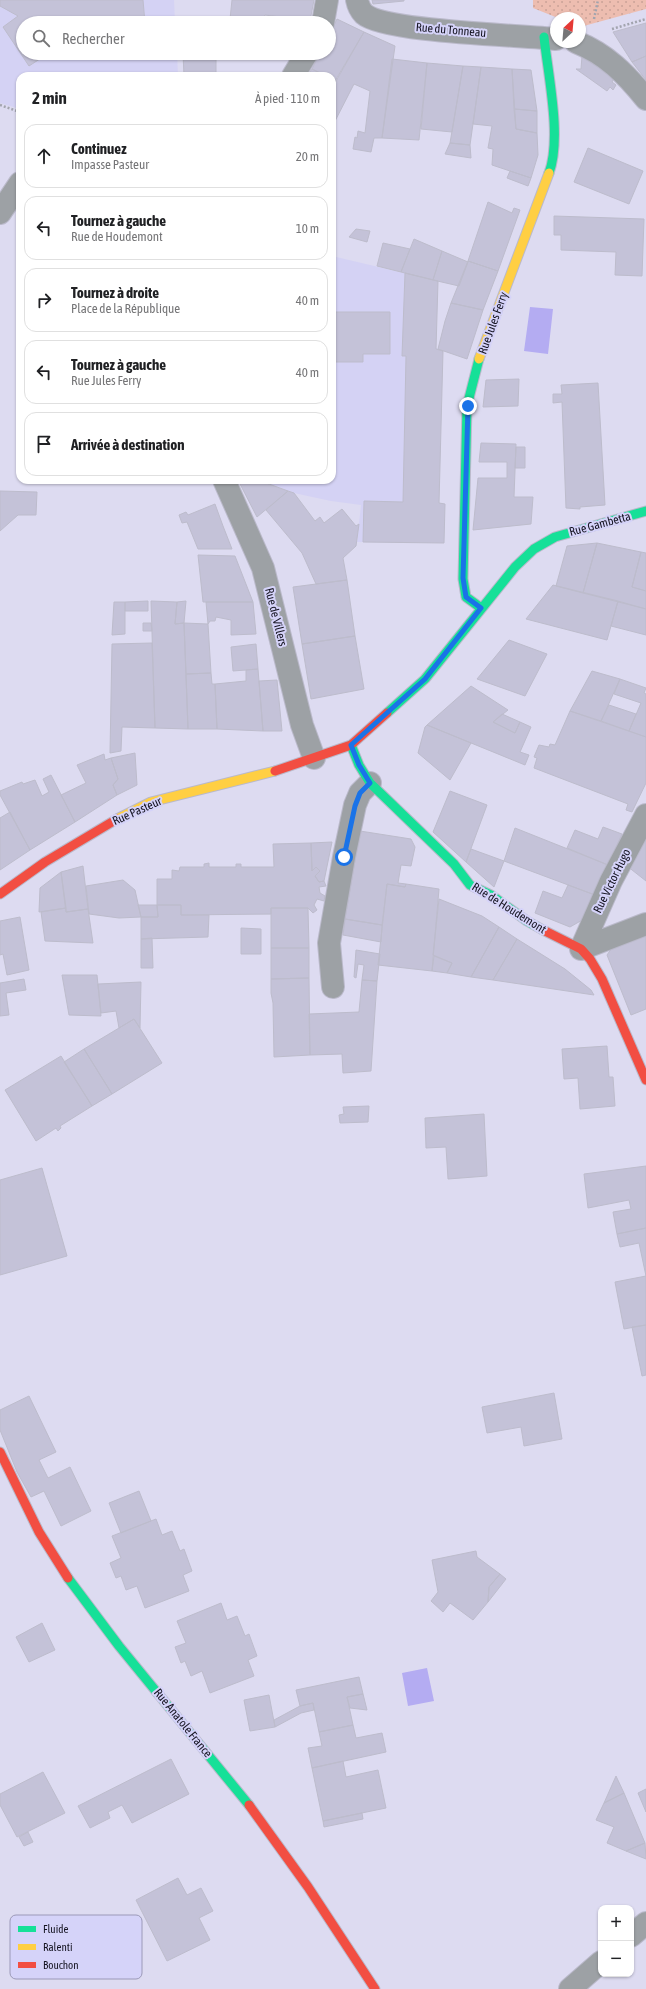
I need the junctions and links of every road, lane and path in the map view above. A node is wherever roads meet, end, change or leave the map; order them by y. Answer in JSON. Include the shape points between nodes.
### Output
{"nodes":[{"id":1,"x":327,"y":0,"type":"edge"},
{"id":2,"x":357,"y":0,"type":"edge"},
{"id":3,"x":598,"y":0,"type":"edge"},
{"id":4,"x":324,"y":16,"type":"edge"},
{"id":5,"x":593,"y":24,"type":"dead end"},
{"id":6,"x":550,"y":38,"type":"edge"},
{"id":7,"x":586,"y":46,"type":"edge"},
{"id":8,"x":551,"y":48,"type":"edge"},
{"id":9,"x":303,"y":60,"type":"edge"},
{"id":10,"x":295,"y":72,"type":"edge"},
{"id":11,"x":646,"y":99,"type":"edge"},
{"id":12,"x":0,"y":105,"type":"edge"},
{"id":13,"x":16,"y":111,"type":"edge"},
{"id":14,"x":16,"y":189,"type":"edge"},
{"id":15,"x":0,"y":213,"type":"edge"},
{"id":16,"x":226,"y":484,"type":"edge"},
{"id":17,"x":646,"y":511,"type":"edge"},
{"id":18,"x":481,"y":608,"type":"junction"},
{"id":19,"x":351,"y":745,"type":"junction"},
{"id":20,"x":314,"y":758,"type":"junction"},
{"id":21,"x":370,"y":783,"type":"junction"},
{"id":22,"x":646,"y":815,"type":"edge"},
{"id":23,"x":0,"y":894,"type":"edge"},
{"id":24,"x":646,"y":924,"type":"edge"},
{"id":25,"x":581,"y":949,"type":"junction"},
{"id":26,"x":333,"y":987,"type":"dead end"},
{"id":27,"x":646,"y":1080,"type":"edge"},
{"id":28,"x":0,"y":1452,"type":"edge"},
{"id":29,"x":646,"y":1922,"type":"edge"},
{"id":30,"x":634,"y":1933,"type":"edge"},
{"id":31,"x":598,"y":1965,"type":"edge"},
{"id":32,"x":375,"y":1989,"type":"edge"},
{"id":33,"x":570,"y":1989,"type":"edge"}],
"edges":[{"from":1,"to":4,"type":"street"},
{"from":2,"to":6,"type":"street","name":"Rue du Tonneau","via":[[364,14],[379,21],[431,29]]},
{"from":3,"to":5,"type":"path"},
{"from":7,"to":11,"type":"street","via":[[619,68]]},
{"from":8,"to":18,"type":"street","name":"Rue Jules Ferry","via":[[555,137],[553,161],[478,362],[468,406],[463,578],[466,597]]},
{"from":9,"to":10,"type":"street"},
{"from":12,"to":13,"type":"path"},
{"from":14,"to":15,"type":"street"},
{"from":16,"to":20,"type":"street","name":"Rue de Villers","via":[[263,568],[302,725]]},
{"from":17,"to":18,"type":"street","name":"Rue Gambetta","via":[[554,536],[534,549],[515,567]]},
{"from":18,"to":19,"type":"street","name":"Rue Gambetta","via":[[425,679]]},
{"from":19,"to":20,"type":"street","name":"Rue Pasteur"},
{"from":19,"to":21,"type":"street","name":"Rue de Houdemont"},
{"from":20,"to":23,"type":"street","name":"Rue Pasteur","via":[[264,775],[151,802],[84,838]]},
{"from":21,"to":25,"type":"street","name":"Rue de Houdemont","via":[[454,864],[470,885],[491,895],[527,922]]},
{"from":21,"to":26,"type":"street","via":[[360,793],[355,806],[344,857],[329,943]]},
{"from":22,"to":25,"type":"street","name":"Rue Victor Hugo","via":[[611,880]]},
{"from":24,"to":25,"type":"street"},
{"from":25,"to":27,"type":"street","name":"Rue de Houdemont","via":[[602,979]]},
{"from":28,"to":32,"type":"street","name":"Rue Anatole France","via":[[20,1498],[53,1556],[94,1614],[236,1788],[294,1865]]},
{"from":29,"to":30,"type":"street"},
{"from":31,"to":33,"type":"street"}]}
